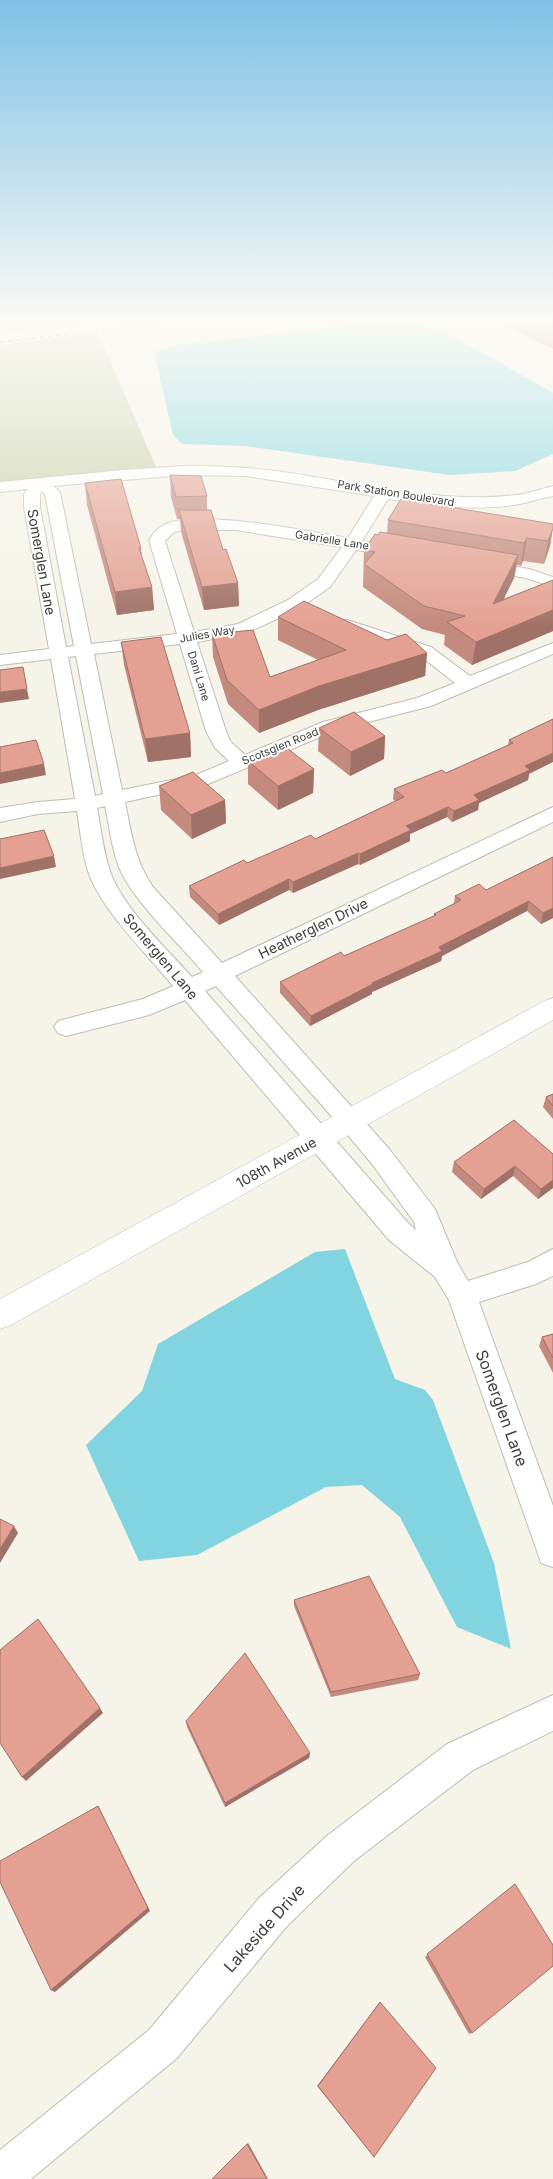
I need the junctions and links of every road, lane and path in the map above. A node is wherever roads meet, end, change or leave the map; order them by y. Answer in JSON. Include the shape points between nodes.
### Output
{"nodes":[{"id":1,"x":0,"y":487,"type":"edge"},
{"id":2,"x":42,"y":490,"type":"junction"},
{"id":3,"x":546,"y":494,"type":"edge"},
{"id":4,"x":0,"y":497,"type":"edge"},
{"id":5,"x":381,"y":497,"type":"junction"},
{"id":6,"x":553,"y":506,"type":"edge"},
{"id":7,"x":168,"y":529,"type":"joint"},
{"id":8,"x":353,"y":543,"type":"junction"},
{"id":9,"x":412,"y":553,"type":"edge"},
{"id":10,"x":470,"y":564,"type":"edge"},
{"id":11,"x":553,"y":582,"type":"edge"},
{"id":12,"x":294,"y":604,"type":"junction"},
{"id":13,"x":188,"y":638,"type":"junction"},
{"id":14,"x":553,"y":648,"type":"edge"},
{"id":15,"x":83,"y":650,"type":"junction"},
{"id":16,"x":57,"y":653,"type":"junction"},
{"id":17,"x":0,"y":660,"type":"edge"},
{"id":18,"x":468,"y":684,"type":"junction"},
{"id":19,"x":240,"y":762,"type":"junction"},
{"id":20,"x":114,"y":798,"type":"junction"},
{"id":21,"x":86,"y":804,"type":"junction"},
{"id":22,"x":553,"y":814,"type":"edge"},
{"id":23,"x":0,"y":815,"type":"edge"},
{"id":24,"x":218,"y":974,"type":"junction"},
{"id":25,"x":188,"y":989,"type":"junction"},
{"id":26,"x":553,"y":1008,"type":"edge"},
{"id":27,"x":66,"y":1027,"type":"dead end"},
{"id":28,"x":351,"y":1121,"type":"junction"},
{"id":29,"x":320,"y":1138,"type":"junction"},
{"id":30,"x":553,"y":1261,"type":"edge"},
{"id":31,"x":445,"y":1268,"type":"junction"},
{"id":32,"x":462,"y":1295,"type":"junction"},
{"id":33,"x":0,"y":1315,"type":"edge"},
{"id":34,"x":553,"y":1551,"type":"edge"},
{"id":35,"x":553,"y":1713,"type":"edge"},
{"id":36,"x":0,"y":2177,"type":"edge"}],
"edges":[{"from":1,"to":2,"type":"street","name":"Park Station Boulevard"},
{"from":2,"to":4,"type":"street","name":"Park Station Boulevard"},
{"from":2,"to":5,"type":"street","name":"Park Station Boulevard","via":[[219,481]]},
{"from":2,"to":15,"type":"street","name":"Somerglen Lane"},
{"from":2,"to":16,"type":"street","name":"Somerglen Lane","via":[[32,506]]},
{"from":3,"to":5,"type":"street","name":"Park Station Boulevard","via":[[485,502]]},
{"from":3,"to":6,"type":"street"},
{"from":5,"to":6,"type":"street","name":"Park Station Boulevard","via":[[436,511],[470,514]]},
{"from":5,"to":8,"type":"street","name":"Julies Way"},
{"from":7,"to":8,"type":"street","name":"Gabrielle Lane","via":[[197,524],[236,525]]},
{"from":7,"to":13,"type":"street","name":"Dani Lane","via":[[157,540]]},
{"from":8,"to":9,"type":"street","name":"Gabrielle Lane"},
{"from":8,"to":12,"type":"street","name":"Julies Way","via":[[324,583]]},
{"from":10,"to":11,"type":"street","via":[[529,574]]},
{"from":12,"to":13,"type":"street","name":"Julies Way","via":[[243,628]]},
{"from":12,"to":18,"type":"street","via":[[319,616],[425,651]]},
{"from":13,"to":15,"type":"street","name":"Julies Way"},
{"from":13,"to":19,"type":"street","name":"Dani Lane","via":[[216,731],[222,744]]},
{"from":14,"to":18,"type":"street","name":"Scotsglen Road"},
{"from":15,"to":16,"type":"street","name":"Julies Way"},
{"from":15,"to":20,"type":"street","name":"Somerglen Lane"},
{"from":16,"to":17,"type":"street","name":"Julies Way"},
{"from":16,"to":21,"type":"street","name":"Somerglen Lane"},
{"from":18,"to":19,"type":"street","name":"Scotsglen Road","via":[[424,702],[330,726]]},
{"from":19,"to":20,"type":"street","name":"Scotsglen Road","via":[[201,780]]},
{"from":20,"to":21,"type":"street","name":"Scotsglen Road"},
{"from":20,"to":24,"type":"street","name":"Somerglen Lane","via":[[125,854],[133,874],[145,892]]},
{"from":21,"to":23,"type":"street","name":"Scotsglen Road"},
{"from":21,"to":25,"type":"street","name":"Somerglen Lane","via":[[98,869],[109,892]]},
{"from":22,"to":24,"type":"street","name":"Heatherglen Drive"},
{"from":24,"to":25,"type":"street","name":"Heatherglen Drive"},
{"from":24,"to":28,"type":"street","name":"Somerglen Lane"},
{"from":25,"to":27,"type":"street","name":"Heatherglen Drive","via":[[149,1006]]},
{"from":25,"to":29,"type":"street","name":"Somerglen Lane"},
{"from":26,"to":28,"type":"street","name":"108th Avenue"},
{"from":28,"to":29,"type":"street","name":"108th Avenue"},
{"from":28,"to":31,"type":"street","name":"Somerglen Lane","via":[[425,1217]]},
{"from":29,"to":31,"type":"street","name":"Somerglen Lane","via":[[399,1232]]},
{"from":29,"to":33,"type":"street","name":"108th Avenue"},
{"from":30,"to":32,"type":"street","via":[[536,1272]]},
{"from":31,"to":32,"type":"street","name":"Somerglen Lane"},
{"from":32,"to":34,"type":"street","name":"Somerglen Lane"},
{"from":35,"to":36,"type":"street","name":"Lakeside Drive","via":[[460,1757],[341,1848],[274,1912],[162,2044]]}]}
